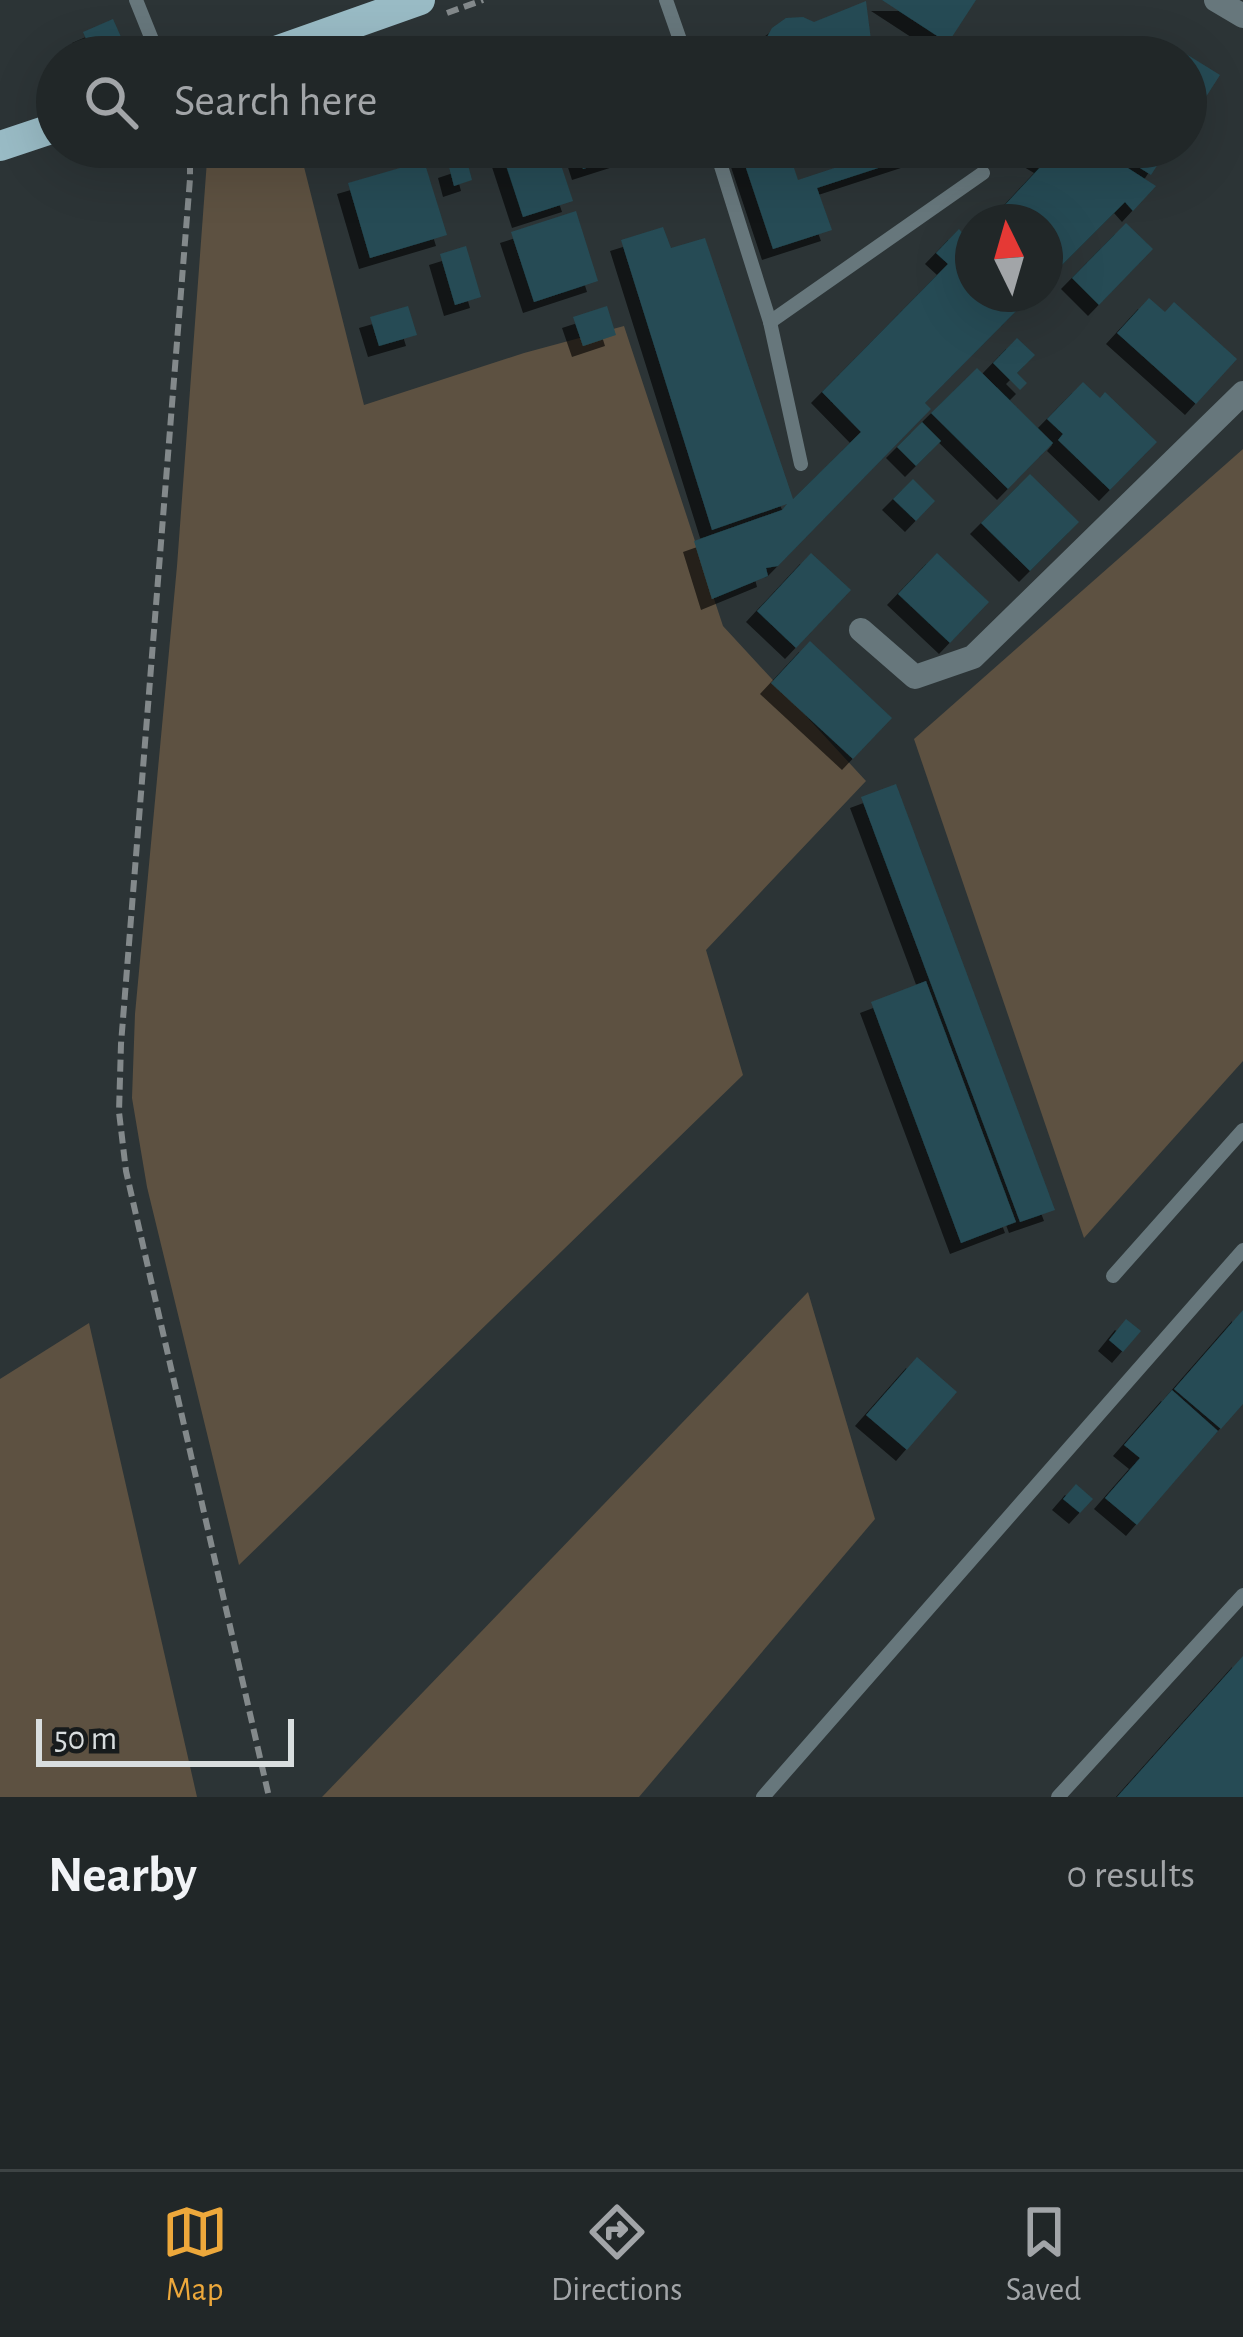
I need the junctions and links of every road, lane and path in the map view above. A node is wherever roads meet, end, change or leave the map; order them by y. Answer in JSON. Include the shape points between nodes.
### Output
{"nodes":[{"id":1,"x":136,"y":0,"type":"edge"},
{"id":2,"x":420,"y":0,"type":"edge"},
{"id":3,"x":666,"y":0,"type":"edge"},
{"id":4,"x":1216,"y":0,"type":"edge"},
{"id":5,"x":1243,"y":16,"type":"edge"},
{"id":6,"x":151,"y":36,"type":"edge"},
{"id":7,"x":318,"y":36,"type":"edge"},
{"id":8,"x":679,"y":36,"type":"edge"},
{"id":9,"x":36,"y":134,"type":"edge"},
{"id":10,"x":0,"y":146,"type":"edge"},
{"id":11,"x":190,"y":168,"type":"edge"},
{"id":12,"x":726,"y":168,"type":"edge"},
{"id":13,"x":983,"y":173,"type":"dead end"},
{"id":14,"x":770,"y":322,"type":"junction"},
{"id":15,"x":1243,"y":394,"type":"edge"},
{"id":16,"x":801,"y":464,"type":"dead end"},
{"id":17,"x":861,"y":630,"type":"dead end"},
{"id":18,"x":1243,"y":1130,"type":"edge"},
{"id":19,"x":1243,"y":1250,"type":"edge"},
{"id":20,"x":1113,"y":1276,"type":"dead end"},
{"id":21,"x":1243,"y":1595,"type":"edge"},
{"id":22,"x":268,"y":1797,"type":"edge"},
{"id":23,"x":763,"y":1797,"type":"edge"},
{"id":24,"x":1058,"y":1797,"type":"edge"}],
"edges":[{"from":1,"to":6,"type":"lane"},
{"from":2,"to":7,"type":"main road"},
{"from":3,"to":8,"type":"lane"},
{"from":4,"to":5,"type":"street"},
{"from":9,"to":10,"type":"main road"},
{"from":11,"to":22,"type":"path","via":[[119,1112]]},
{"from":12,"to":14,"type":"lane"},
{"from":13,"to":14,"type":"lane"},
{"from":14,"to":16,"type":"lane"},
{"from":15,"to":17,"type":"street","via":[[973,657],[915,677]]},
{"from":18,"to":20,"type":"lane"},
{"from":19,"to":23,"type":"lane"},
{"from":21,"to":24,"type":"lane"}]}
